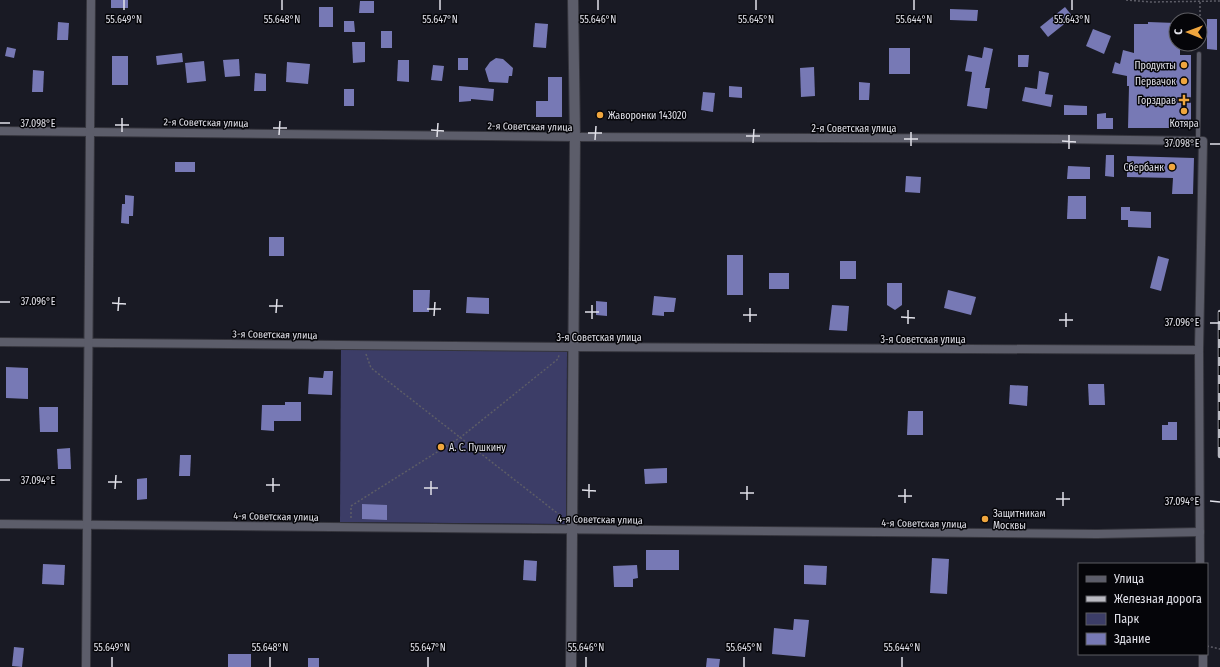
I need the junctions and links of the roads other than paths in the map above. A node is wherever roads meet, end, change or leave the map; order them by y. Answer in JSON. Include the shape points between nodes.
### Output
{"nodes":[{"id":1,"x":92,"y":0,"type":"edge"},
{"id":2,"x":573,"y":0,"type":"edge"},
{"id":3,"x":1199,"y":54,"type":"dead end"},
{"id":4,"x":0,"y":131,"type":"edge"},
{"id":5,"x":92,"y":131,"type":"junction"},
{"id":6,"x":575,"y":137,"type":"junction"},
{"id":7,"x":1201,"y":141,"type":"junction"},
{"id":8,"x":0,"y":342,"type":"edge"},
{"id":9,"x":88,"y":342,"type":"junction"},
{"id":10,"x":572,"y":347,"type":"junction"},
{"id":11,"x":1199,"y":350,"type":"junction"},
{"id":12,"x":0,"y":524,"type":"edge"},
{"id":13,"x":87,"y":524,"type":"junction"},
{"id":14,"x":567,"y":528,"type":"junction"},
{"id":15,"x":1200,"y":532,"type":"junction"},
{"id":16,"x":1200,"y":563,"type":"edge"},
{"id":17,"x":1203,"y":655,"type":"edge"},
{"id":18,"x":86,"y":667,"type":"edge"},
{"id":19,"x":571,"y":667,"type":"edge"},
{"id":20,"x":1203,"y":667,"type":"edge"}],
"edges":[{"from":1,"to":5,"type":"street"},
{"from":2,"to":6,"type":"street"},
{"from":3,"to":7,"type":"lane"},
{"from":4,"to":5,"type":"street","name":"2-я Советская улица"},
{"from":5,"to":6,"type":"street","name":"2-я Советская улица"},
{"from":5,"to":9,"type":"street"},
{"from":6,"to":7,"type":"street","name":"2-я Советская улица","via":[[1050,138]]},
{"from":6,"to":10,"type":"street"},
{"from":7,"to":11,"type":"street"},
{"from":8,"to":9,"type":"street","name":"3-я Советская улица"},
{"from":9,"to":10,"type":"street","name":"3-я Советская улица"},
{"from":9,"to":13,"type":"street"},
{"from":10,"to":11,"type":"street","name":"3-я Советская улица"},
{"from":10,"to":14,"type":"street"},
{"from":11,"to":15,"type":"street"},
{"from":12,"to":13,"type":"street","name":"4-я Советская улица"},
{"from":13,"to":14,"type":"street","name":"4-я Советская улица"},
{"from":13,"to":18,"type":"street"},
{"from":14,"to":15,"type":"street","name":"4-я Советская улица","via":[[1097,534]]},
{"from":14,"to":19,"type":"street"},
{"from":15,"to":16,"type":"street"},
{"from":17,"to":20,"type":"street"}]}
